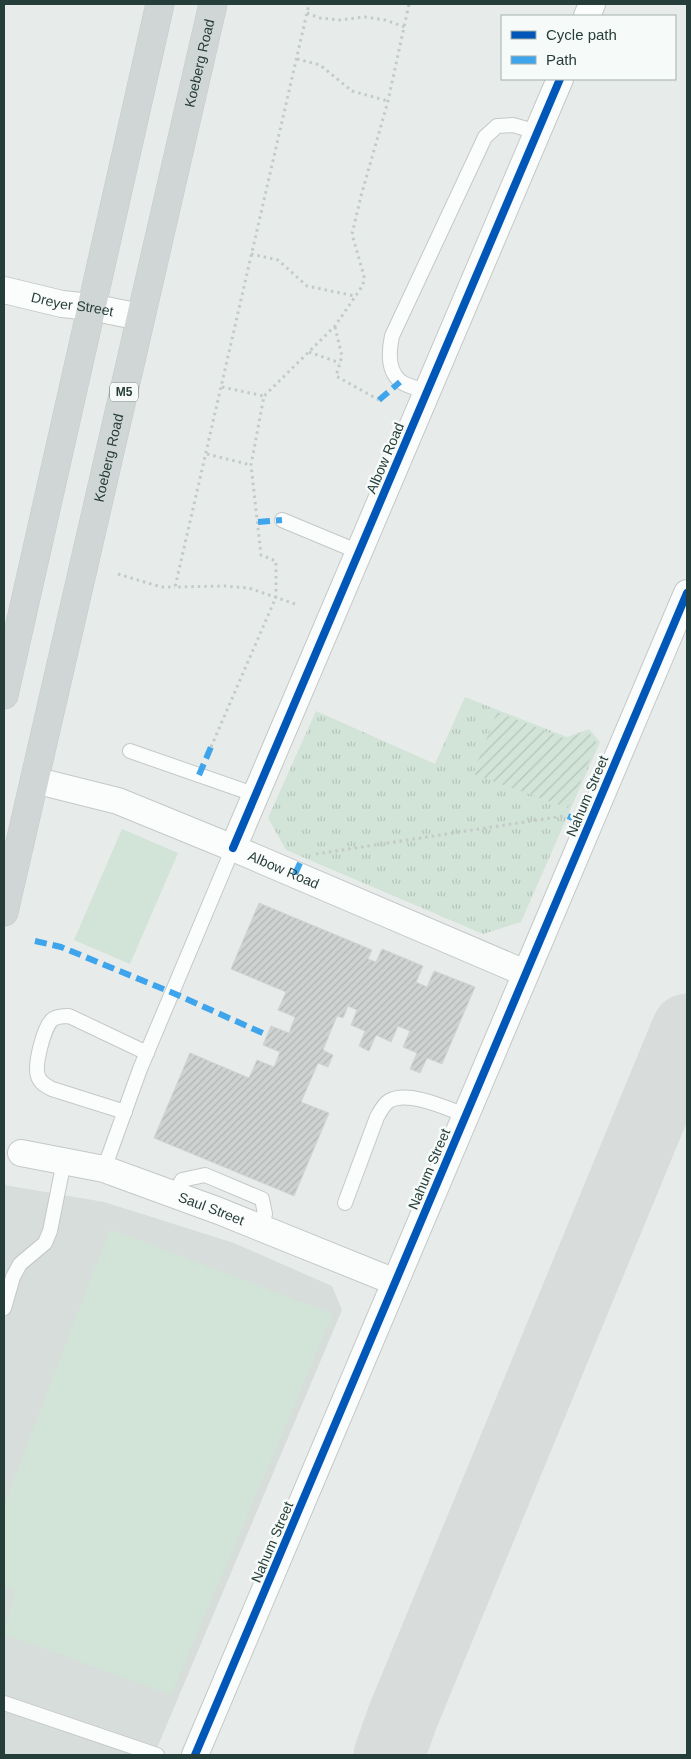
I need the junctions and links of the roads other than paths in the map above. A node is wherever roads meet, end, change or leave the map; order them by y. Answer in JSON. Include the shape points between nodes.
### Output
{"nodes":[{"id":1,"x":160,"y":4,"type":"edge"},
{"id":2,"x":213,"y":4,"type":"edge"},
{"id":3,"x":560,"y":80,"type":"edge"},
{"id":4,"x":537,"y":132,"type":"junction"},
{"id":5,"x":4,"y":290,"type":"edge"},
{"id":6,"x":91,"y":307,"type":"junction"},
{"id":7,"x":140,"y":316,"type":"junction"},
{"id":8,"x":426,"y":391,"type":"junction"},
{"id":9,"x":282,"y":520,"type":"dead end"},
{"id":10,"x":359,"y":552,"type":"junction"},
{"id":11,"x":687,"y":592,"type":"edge"},
{"id":12,"x":4,"y":695,"type":"edge"},
{"id":13,"x":130,"y":751,"type":"dead end"},
{"id":14,"x":34,"y":780,"type":"junction"},
{"id":15,"x":256,"y":795,"type":"junction"},
{"id":16,"x":233,"y":848,"type":"junction"},
{"id":17,"x":4,"y":912,"type":"edge"},
{"id":18,"x":525,"y":973,"type":"junction"},
{"id":19,"x":147,"y":1053,"type":"junction"},
{"id":20,"x":125,"y":1112,"type":"junction"},
{"id":21,"x":465,"y":1115,"type":"junction"},
{"id":22,"x":21,"y":1153,"type":"dead end"},
{"id":23,"x":64,"y":1161,"type":"junction"},
{"id":24,"x":104,"y":1169,"type":"junction"},
{"id":25,"x":345,"y":1203,"type":"dead end"},
{"id":26,"x":394,"y":1282,"type":"junction"},
{"id":27,"x":4,"y":1308,"type":"edge"},
{"id":28,"x":4,"y":1703,"type":"edge"},
{"id":29,"x":157,"y":1755,"type":"edge"},
{"id":30,"x":195,"y":1755,"type":"edge"}],
"edges":[{"from":1,"to":6,"type":"main road"},
{"from":2,"to":7,"type":"main road","name":"Koeberg Road","number":"M5"},
{"from":3,"to":4,"type":"street","name":"Albow Road"},
{"from":4,"to":8,"type":"street","name":"Albow Road"},
{"from":4,"to":8,"type":"lane","via":[[513,125],[497,126],[485,137],[392,336],[389,352],[392,368],[400,382]]},
{"from":5,"to":6,"type":"street","name":"Dreyer Street","via":[[62,304]]},
{"from":6,"to":7,"type":"street","name":"Dreyer Street"},
{"from":6,"to":12,"type":"main road"},
{"from":7,"to":14,"type":"main road","name":"Koeberg Road","number":"M5"},
{"from":8,"to":10,"type":"street","name":"Albow Road"},
{"from":9,"to":10,"type":"lane"},
{"from":10,"to":15,"type":"street","name":"Albow Road"},
{"from":11,"to":18,"type":"street","name":"Nahum Street"},
{"from":13,"to":15,"type":"lane"},
{"from":14,"to":16,"type":"street","via":[[118,801]]},
{"from":14,"to":17,"type":"main road","name":"Koeberg Road","number":"M5"},
{"from":15,"to":16,"type":"street","name":"Albow Road"},
{"from":16,"to":18,"type":"street","name":"Albow Road"},
{"from":16,"to":19,"type":"lane"},
{"from":18,"to":21,"type":"street","name":"Nahum Street"},
{"from":19,"to":20,"type":"lane"},
{"from":19,"to":20,"type":"lane","via":[[69,1016],[54,1019],[49,1025],[36,1068],[43,1084]]},
{"from":20,"to":24,"type":"lane"},
{"from":21,"to":25,"type":"lane","via":[[410,1098],[389,1101],[377,1117]]},
{"from":21,"to":26,"type":"street","name":"Nahum Street"},
{"from":22,"to":23,"type":"street","name":"Saul Street"},
{"from":23,"to":24,"type":"street","name":"Saul Street"},
{"from":23,"to":27,"type":"lane","via":[[45,1243],[20,1264]]},
{"from":24,"to":26,"type":"street","name":"Saul Street"},
{"from":26,"to":30,"type":"street","name":"Nahum Street"},
{"from":28,"to":29,"type":"lane"}]}
